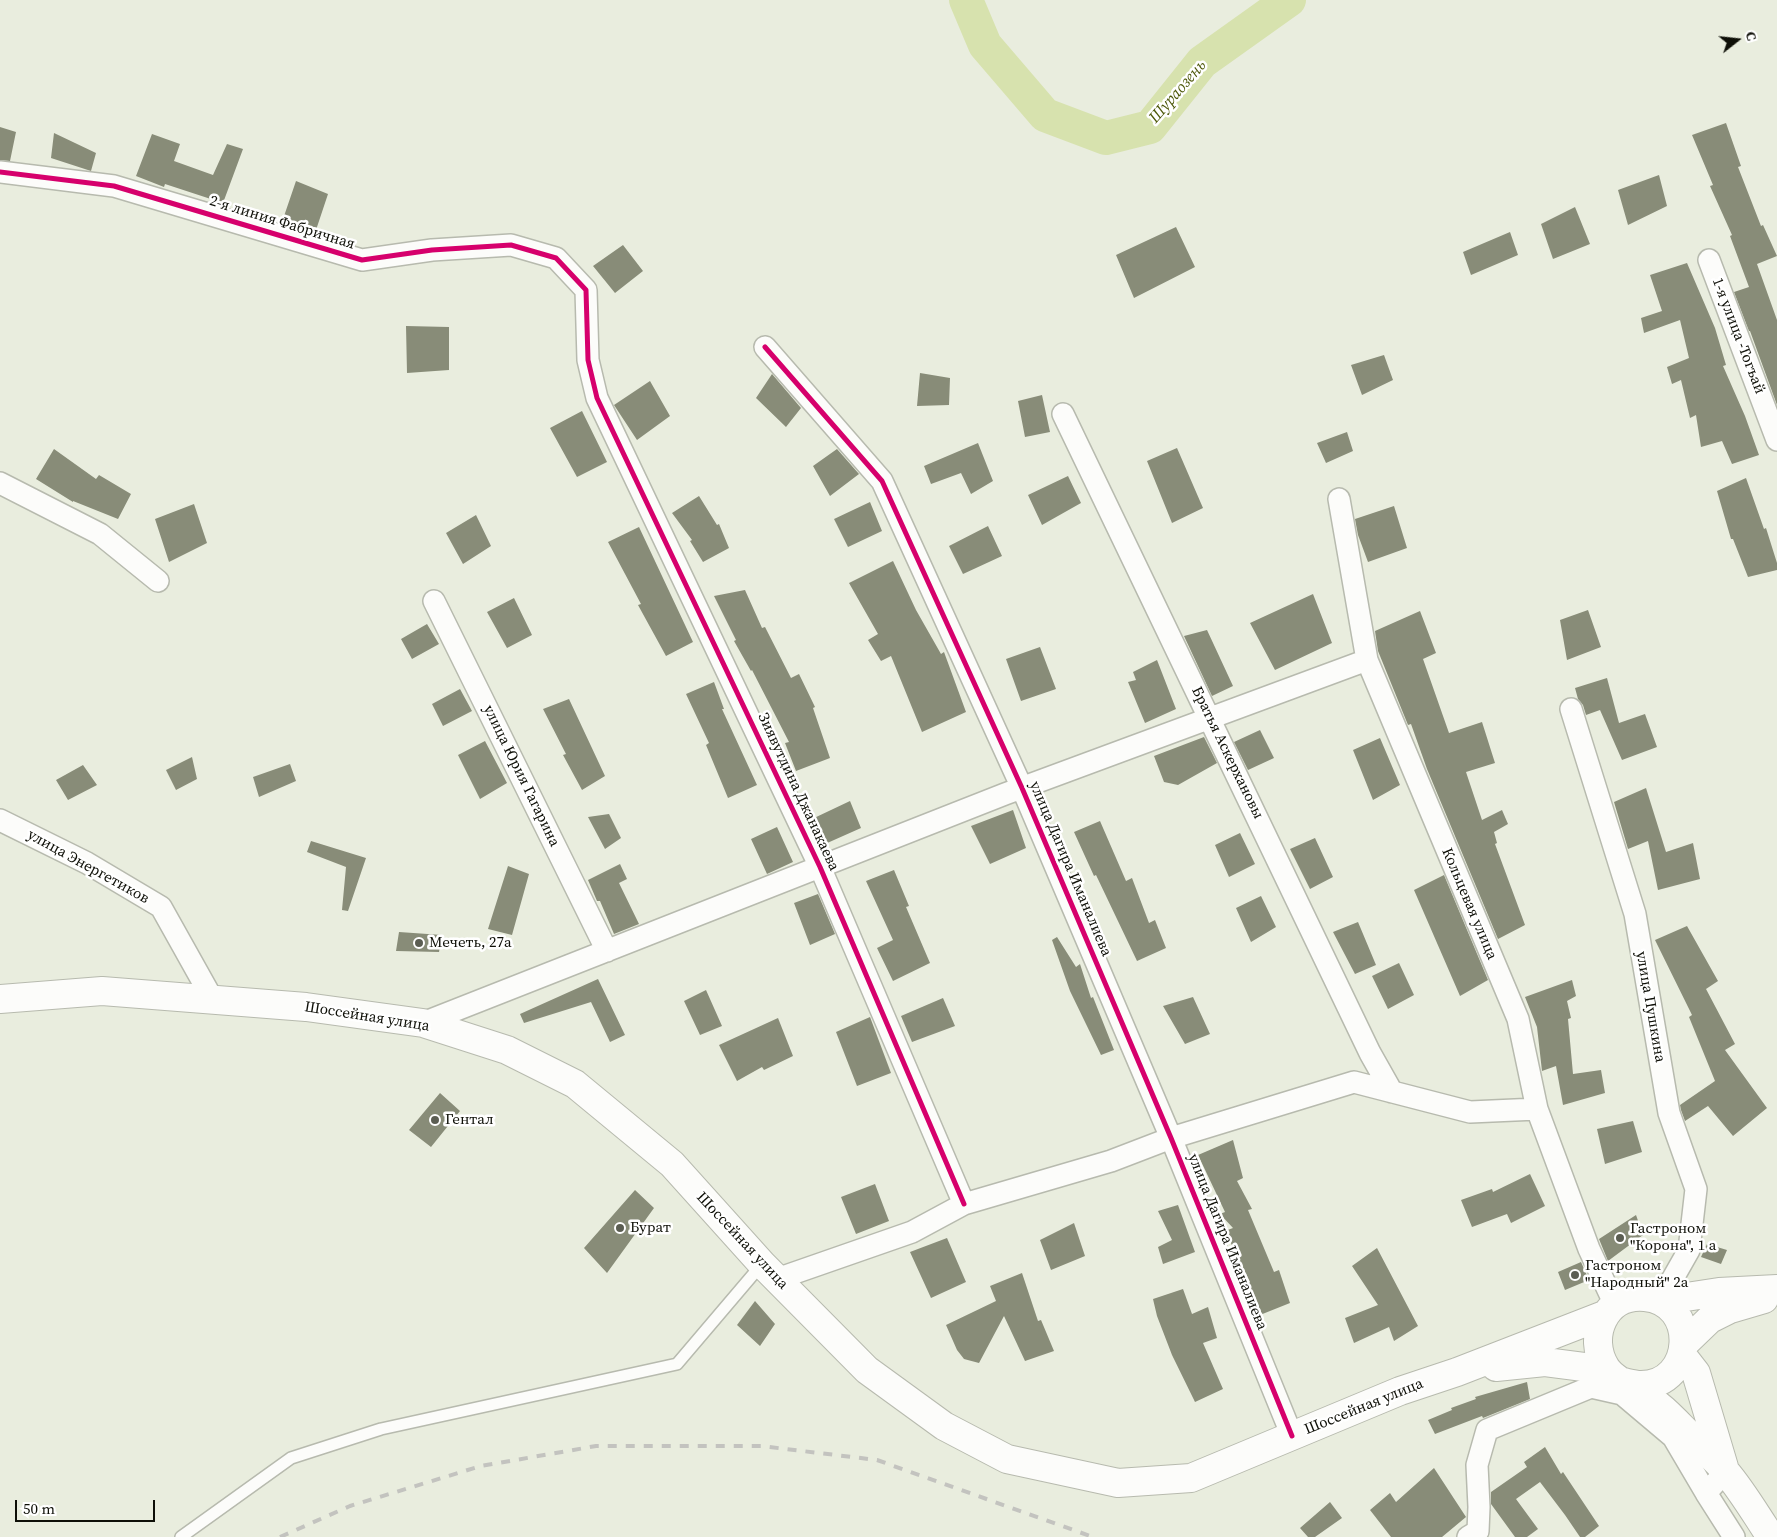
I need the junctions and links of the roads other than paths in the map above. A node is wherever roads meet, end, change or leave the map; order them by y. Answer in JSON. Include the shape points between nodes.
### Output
{"nodes":[{"id":1,"x":0,"y":172,"type":"edge"},
{"id":2,"x":1709,"y":260,"type":"dead end"},
{"id":3,"x":765,"y":347,"type":"dead end"},
{"id":4,"x":597,"y":398,"type":"joint"},
{"id":5,"x":1063,"y":414,"type":"dead end"},
{"id":6,"x":1777,"y":440,"type":"edge"},
{"id":7,"x":0,"y":483,"type":"edge"},
{"id":8,"x":1340,"y":499,"type":"dead end"},
{"id":9,"x":158,"y":581,"type":"dead end"},
{"id":10,"x":434,"y":601,"type":"dead end"},
{"id":11,"x":1367,"y":660,"type":"junction"},
{"id":12,"x":1571,"y":709,"type":"dead end"},
{"id":13,"x":1210,"y":718,"type":"junction"},
{"id":14,"x":1022,"y":788,"type":"junction"},
{"id":15,"x":0,"y":820,"type":"edge"},
{"id":16,"x":820,"y":867,"type":"junction"},
{"id":17,"x":607,"y":951,"type":"junction"},
{"id":18,"x":0,"y":999,"type":"edge"},
{"id":19,"x":213,"y":1000,"type":"junction"},
{"id":20,"x":422,"y":1024,"type":"junction"},
{"id":21,"x":1392,"y":1092,"type":"junction"},
{"id":22,"x":1537,"y":1109,"type":"junction"},
{"id":23,"x":1171,"y":1138,"type":"junction"},
{"id":24,"x":964,"y":1204,"type":"junction"},
{"id":25,"x":769,"y":1271,"type":"junction"},
{"id":26,"x":1777,"y":1289,"type":"edge"},
{"id":27,"x":1777,"y":1295,"type":"edge"},
{"id":28,"x":1660,"y":1301,"type":"junction"},
{"id":29,"x":1610,"y":1310,"type":"junction"},
{"id":30,"x":1683,"y":1349,"type":"junction"},
{"id":31,"x":1457,"y":1372,"type":"junction"},
{"id":32,"x":1615,"y":1376,"type":"junction"},
{"id":33,"x":1292,"y":1436,"type":"junction"},
{"id":34,"x":1726,"y":1471,"type":"junction"},
{"id":35,"x":1706,"y":1493,"type":"junction"},
{"id":36,"x":1476,"y":1535,"type":"edge"},
{"id":37,"x":181,"y":1537,"type":"edge"},
{"id":38,"x":1734,"y":1537,"type":"edge"},
{"id":39,"x":1772,"y":1537,"type":"edge"}],
"edges":[{"from":1,"to":4,"type":"street","name":"2-я линия Фабричная","via":[[114,186],[362,260],[432,250],[511,245],[556,258],[586,290],[588,360]]},
{"from":2,"to":6,"type":"street","name":"1-я улица -Тогъай"},
{"from":3,"to":14,"type":"street","name":"улица Дагира Иманалиева","via":[[882,481]]},
{"from":4,"to":16,"type":"street","name":"Зиявутдина Джанакаева"},
{"from":5,"to":13,"type":"street","name":"Братья Аскерхановы"},
{"from":7,"to":9,"type":"street","via":[[100,534]]},
{"from":8,"to":11,"type":"street","name":"Кольцевая улица"},
{"from":10,"to":17,"type":"street","name":"улица Юрия Гагарина"},
{"from":11,"to":13,"type":"street"},
{"from":11,"to":22,"type":"street","name":"Кольцевая улица","via":[[1518,1019]]},
{"from":12,"to":28,"type":"street","name":"улица Пушкина","via":[[1635,914],[1669,1113],[1696,1189],[1689,1250]]},
{"from":13,"to":14,"type":"street"},
{"from":13,"to":21,"type":"street","name":"Братья Аскерхановы","via":[[1370,1053]]},
{"from":14,"to":16,"type":"street"},
{"from":14,"to":23,"type":"street","name":"улица Дагира Иманалиева"},
{"from":15,"to":19,"type":"street","name":"улица Энергетиков","via":[[87,863],[161,907]]},
{"from":16,"to":17,"type":"street"},
{"from":16,"to":24,"type":"street","name":"Зиявутдина Джанакаева"},
{"from":17,"to":20,"type":"street"},
{"from":18,"to":19,"type":"main road","name":"Шоссейная улица","via":[[102,991]]},
{"from":19,"to":20,"type":"main road","name":"Шоссейная улица","via":[[306,1007]]},
{"from":20,"to":25,"type":"main road","name":"Шоссейная улица","via":[[507,1050],[575,1084],[672,1164]]},
{"from":21,"to":22,"type":"street","via":[[1470,1112]]},
{"from":21,"to":23,"type":"street","via":[[1354,1082]]},
{"from":22,"to":29,"type":"street","name":"Кольцевая улица"},
{"from":23,"to":24,"type":"street","via":[[1111,1161]]},
{"from":23,"to":33,"type":"street","name":"улица Дагира Иманалиева"},
{"from":24,"to":25,"type":"street","via":[[912,1232]]},
{"from":25,"to":33,"type":"main road","name":"Шоссейная улица","via":[[866,1370],[944,1426],[1007,1459],[1118,1483],[1192,1478]]},
{"from":25,"to":37,"type":"lane","via":[[677,1364],[381,1429],[291,1458]]},
{"from":26,"to":28,"type":"main road","via":[[1719,1292]]},
{"from":27,"to":30,"type":"main road","via":[[1710,1319]]},
{"from":28,"to":29,"type":"main road","via":[[1630,1298]]},
{"from":28,"to":30,"type":"main road","via":[[1680,1322]]},
{"from":29,"to":31,"type":"main road"},
{"from":29,"to":32,"type":"main road","via":[[1597,1333],[1598,1353]]},
{"from":30,"to":32,"type":"main road","via":[[1675,1368],[1660,1381],[1642,1385]]},
{"from":30,"to":34,"type":"main road","via":[[1696,1373]]},
{"from":31,"to":32,"type":"main road","via":[[1545,1362]]},
{"from":31,"to":33,"type":"main road","name":"Шоссейная улица","via":[[1400,1391]]},
{"from":32,"to":34,"type":"main road","via":[[1659,1406]]},
{"from":34,"to":35,"type":"street"},
{"from":34,"to":39,"type":"main road"},
{"from":35,"to":36,"type":"street","via":[[1673,1437],[1622,1394],[1592,1387],[1487,1430],[1477,1465],[1479,1507]]},
{"from":35,"to":38,"type":"street"}]}
